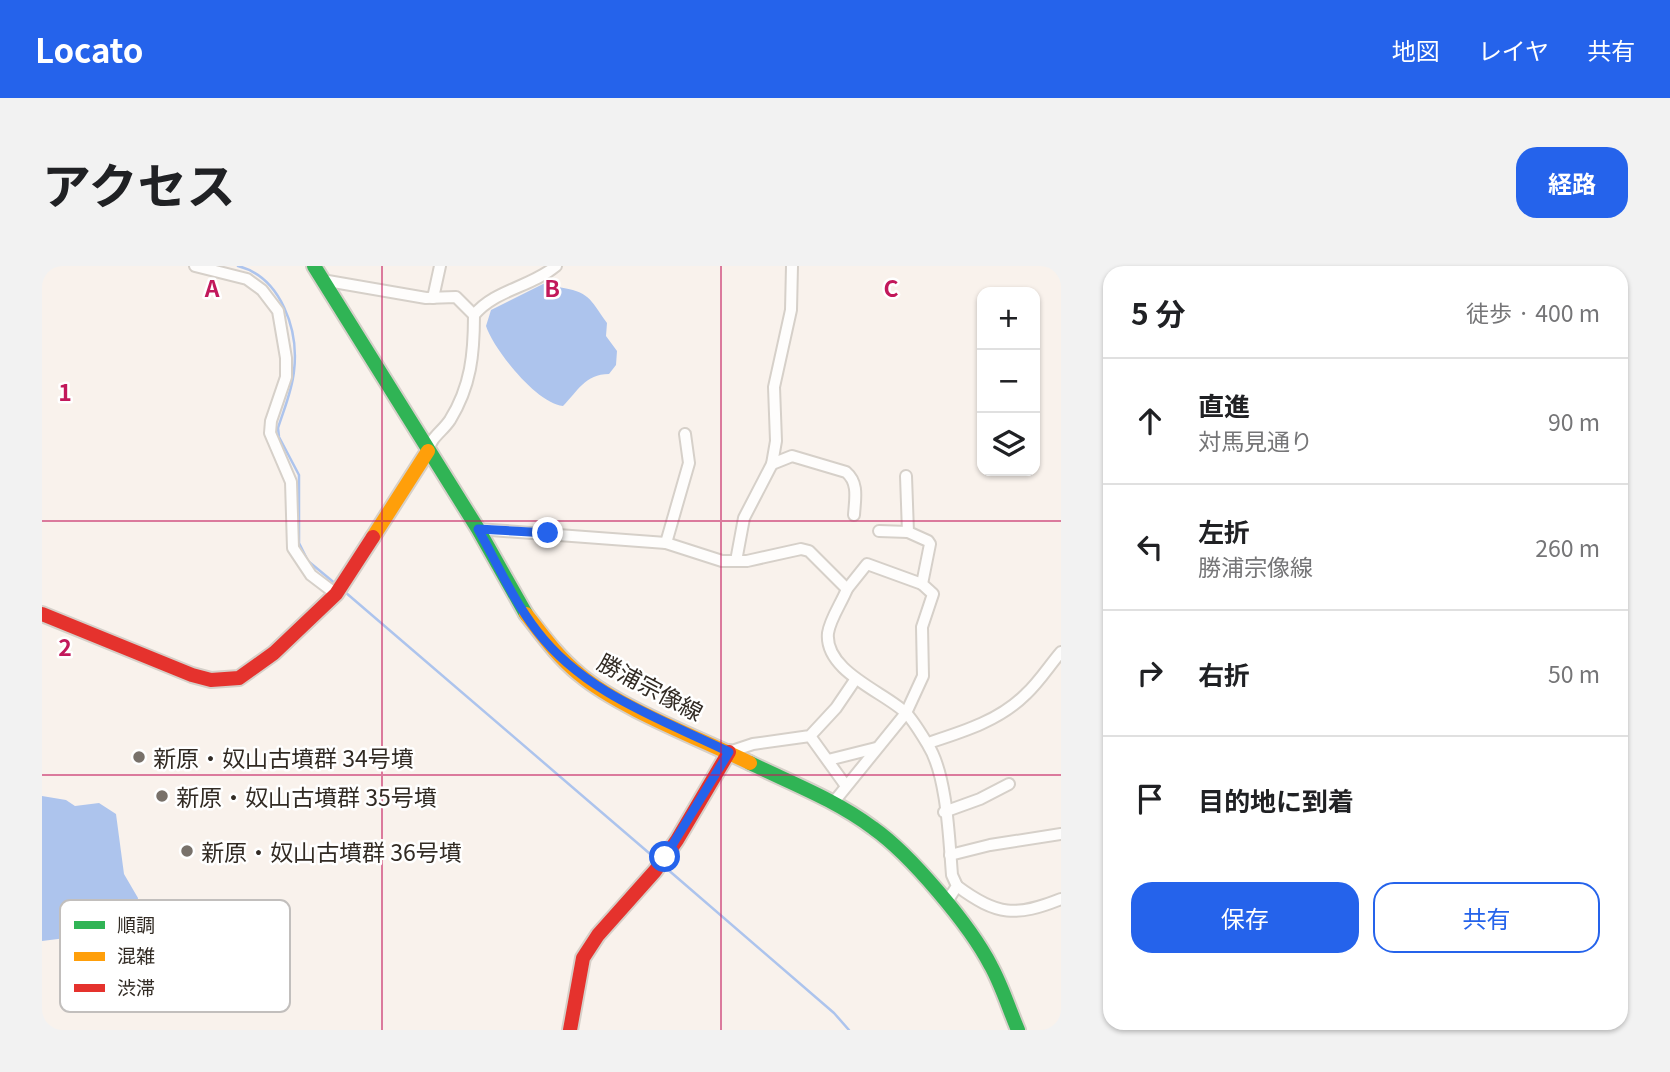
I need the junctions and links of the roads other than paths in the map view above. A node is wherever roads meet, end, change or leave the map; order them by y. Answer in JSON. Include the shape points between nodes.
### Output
{"nodes":[{"id":1,"x":195,"y":266,"type":"edge"},
{"id":2,"x":314,"y":266,"type":"edge"},
{"id":3,"x":440,"y":266,"type":"edge"},
{"id":4,"x":556,"y":266,"type":"edge"},
{"id":5,"x":792,"y":266,"type":"edge"},
{"id":6,"x":322,"y":280,"type":"junction"},
{"id":7,"x":433,"y":298,"type":"junction"},
{"id":8,"x":474,"y":315,"type":"junction"},
{"id":9,"x":685,"y":434,"type":"dead end"},
{"id":10,"x":428,"y":451,"type":"junction"},
{"id":11,"x":772,"y":464,"type":"junction"},
{"id":12,"x":906,"y":476,"type":"dead end"},
{"id":13,"x":854,"y":515,"type":"dead end"},
{"id":14,"x":478,"y":529,"type":"junction"},
{"id":15,"x":879,"y":531,"type":"dead end"},
{"id":16,"x":908,"y":532,"type":"junction"},
{"id":17,"x":666,"y":543,"type":"junction"},
{"id":18,"x":736,"y":561,"type":"junction"},
{"id":19,"x":922,"y":584,"type":"junction"},
{"id":20,"x":339,"y":589,"type":"junction"},
{"id":21,"x":848,"y":589,"type":"junction"},
{"id":22,"x":42,"y":614,"type":"edge"},
{"id":23,"x":1061,"y":652,"type":"edge"},
{"id":24,"x":855,"y":680,"type":"junction"},
{"id":25,"x":906,"y":713,"type":"junction"},
{"id":26,"x":810,"y":736,"type":"junction"},
{"id":27,"x":928,"y":743,"type":"junction"},
{"id":28,"x":876,"y":748,"type":"junction"},
{"id":29,"x":729,"y":752,"type":"junction"},
{"id":30,"x":828,"y":760,"type":"junction"},
{"id":31,"x":1009,"y":784,"type":"dead end"},
{"id":32,"x":846,"y":786,"type":"junction"},
{"id":33,"x":833,"y":803,"type":"junction"},
{"id":34,"x":944,"y":812,"type":"junction"},
{"id":35,"x":1061,"y":834,"type":"edge"},
{"id":36,"x":950,"y":855,"type":"junction"},
{"id":37,"x":957,"y":886,"type":"junction"},
{"id":38,"x":1061,"y":899,"type":"edge"},
{"id":39,"x":946,"y":903,"type":"junction"},
{"id":40,"x":570,"y":1030,"type":"edge"},
{"id":41,"x":1018,"y":1030,"type":"edge"}],
"edges":[{"from":1,"to":20,"type":"street","via":[[247,279],[278,311],[286,376],[270,433],[291,482],[293,548],[311,575]]},
{"from":2,"to":6,"type":"main road","name":"勝浦宗像線"},
{"from":3,"to":7,"type":"street"},
{"from":4,"to":8,"type":"street","via":[[489,301]]},
{"from":5,"to":11,"type":"street","via":[[791,310],[774,387]]},
{"from":6,"to":7,"type":"street"},
{"from":6,"to":10,"type":"main road","name":"勝浦宗像線"},
{"from":7,"to":8,"type":"street","via":[[456,298]]},
{"from":8,"to":10,"type":"street","via":[[472,372],[458,407]]},
{"from":9,"to":17,"type":"street","via":[[689,463]]},
{"from":10,"to":14,"type":"main road","name":"勝浦宗像線"},
{"from":10,"to":20,"type":"main road"},
{"from":11,"to":13,"type":"street","via":[[792,456],[846,472],[855,487]]},
{"from":11,"to":18,"type":"street","via":[[744,518]]},
{"from":12,"to":16,"type":"street"},
{"from":14,"to":17,"type":"street"},
{"from":14,"to":29,"type":"main road","name":"勝浦宗像線","via":[[536,630],[581,676]]},
{"from":15,"to":16,"type":"street"},
{"from":16,"to":19,"type":"street","via":[[930,544]]},
{"from":17,"to":18,"type":"street","via":[[706,557]]},
{"from":18,"to":21,"type":"street","via":[[809,551]]},
{"from":19,"to":21,"type":"street","via":[[867,564]]},
{"from":19,"to":25,"type":"street","via":[[933,594],[922,627],[923,676]]},
{"from":20,"to":22,"type":"main road","via":[[266,661],[250,673],[226,681],[192,675]]},
{"from":21,"to":24,"type":"street","via":[[828,632],[831,649]]},
{"from":23,"to":27,"type":"street","via":[[1025,695],[1001,712],[981,725]]},
{"from":24,"to":25,"type":"street"},
{"from":24,"to":26,"type":"street"},
{"from":25,"to":27,"type":"street"},
{"from":25,"to":28,"type":"street"},
{"from":26,"to":29,"type":"street"},
{"from":26,"to":30,"type":"street"},
{"from":27,"to":34,"type":"street","via":[[943,782]]},
{"from":28,"to":30,"type":"street"},
{"from":28,"to":32,"type":"street"},
{"from":29,"to":33,"type":"main road","name":"勝浦宗像線"},
{"from":29,"to":40,"type":"main road","via":[[677,840],[583,958]]},
{"from":30,"to":32,"type":"street"},
{"from":31,"to":34,"type":"street"},
{"from":32,"to":33,"type":"street"},
{"from":33,"to":39,"type":"main road","name":"勝浦宗像線","via":[[891,842]]},
{"from":34,"to":36,"type":"street"},
{"from":35,"to":36,"type":"street"},
{"from":36,"to":37,"type":"street"},
{"from":37,"to":38,"type":"street","via":[[978,902],[1004,910],[1029,912]]},
{"from":37,"to":39,"type":"street"},
{"from":39,"to":41,"type":"main road","name":"勝浦宗像線","via":[[986,958]]}]}
